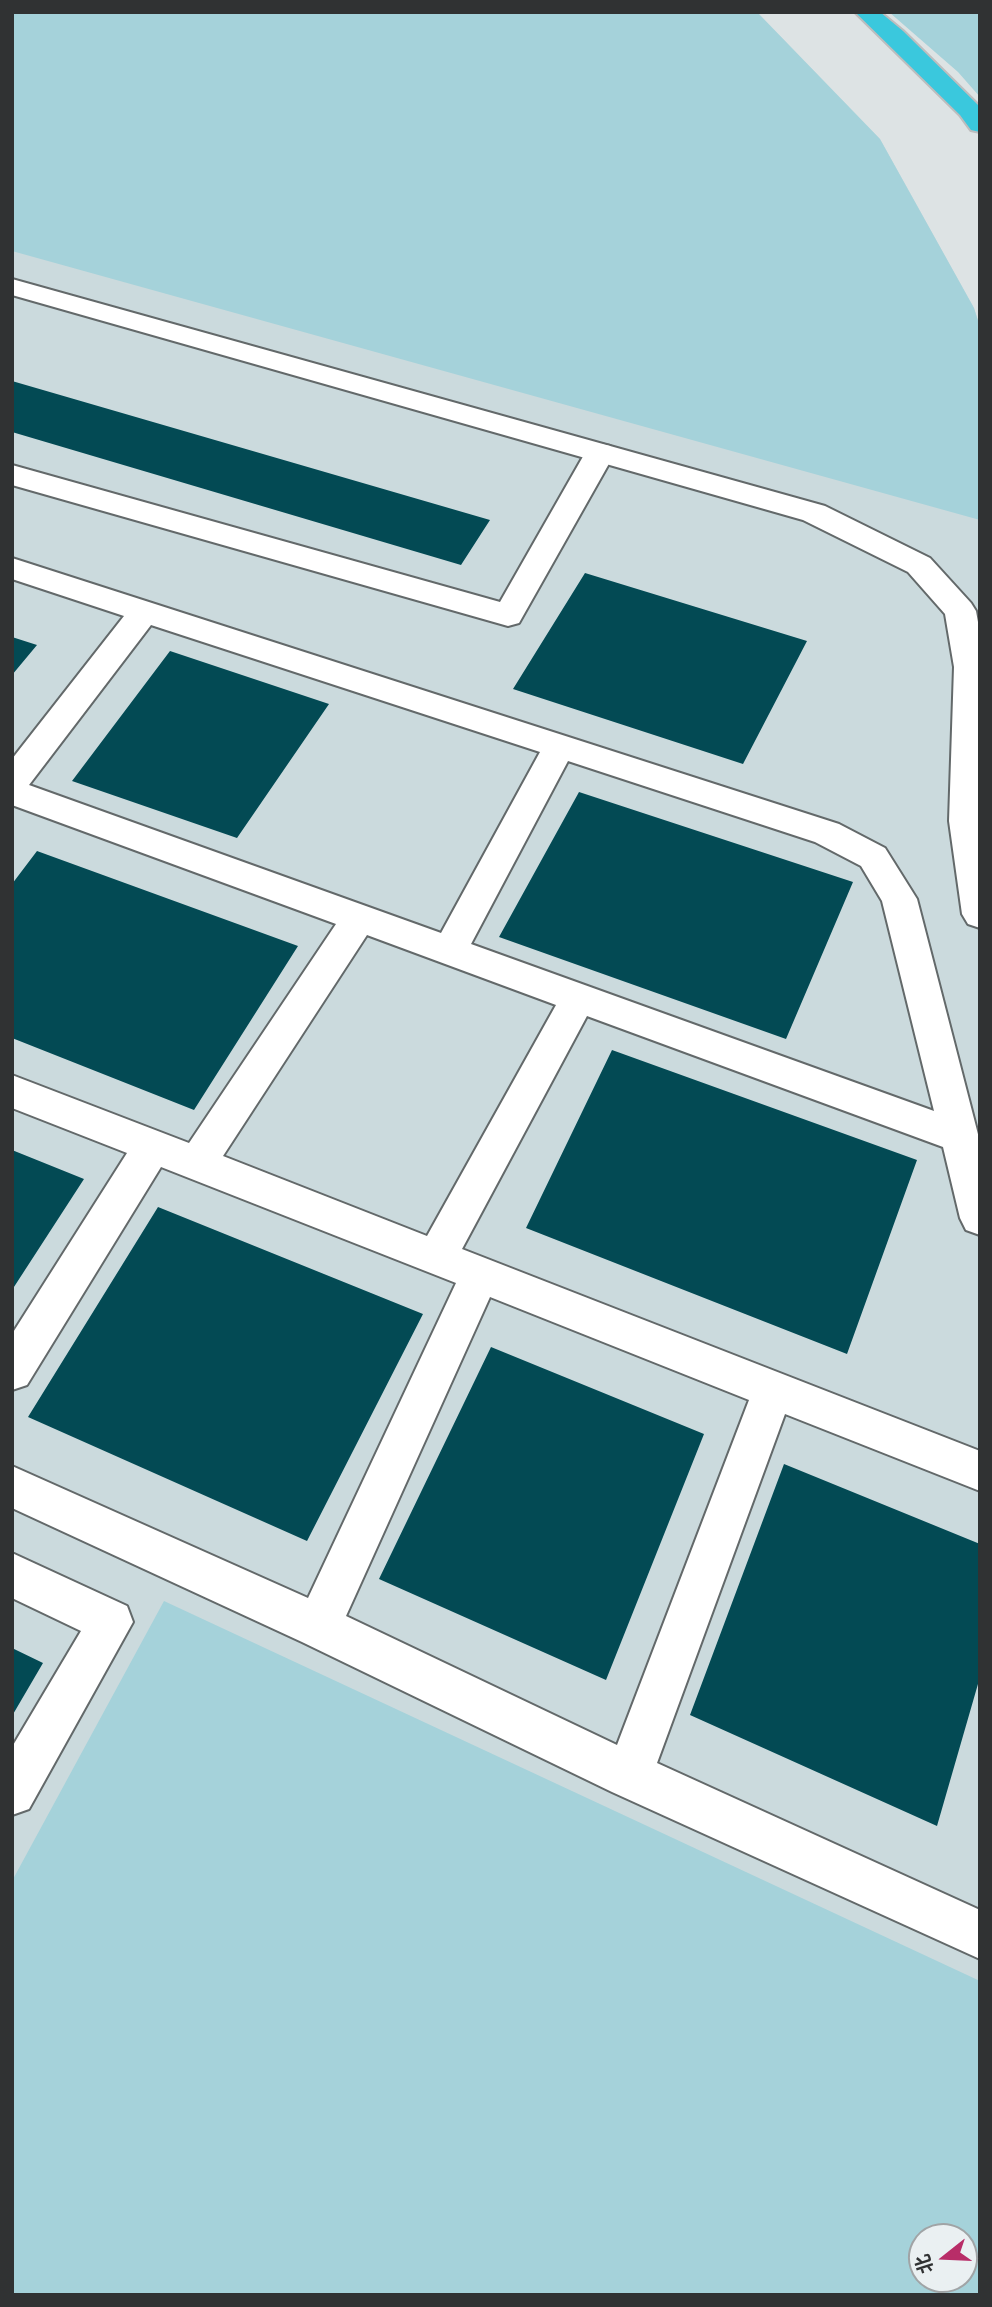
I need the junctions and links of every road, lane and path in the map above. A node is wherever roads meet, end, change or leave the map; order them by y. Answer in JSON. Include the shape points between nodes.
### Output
{"nodes":[{"id":1,"x":866,"y":12,"type":"edge"},
{"id":2,"x":980,"y":125,"type":"edge"},
{"id":3,"x":12,"y":287,"type":"edge"},
{"id":4,"x":600,"y":453,"type":"junction"},
{"id":5,"x":12,"y":475,"type":"edge"},
{"id":6,"x":12,"y":568,"type":"edge"},
{"id":7,"x":145,"y":611,"type":"junction"},
{"id":8,"x":559,"y":748,"type":"junction"},
{"id":9,"x":12,"y":783,"type":"edge"},
{"id":10,"x":12,"y":792,"type":"edge"},
{"id":11,"x":980,"y":914,"type":"edge"},
{"id":12,"x":359,"y":918,"type":"junction"},
{"id":13,"x":449,"y":951,"type":"junction"},
{"id":14,"x":578,"y":998,"type":"junction"},
{"id":15,"x":12,"y":1091,"type":"edge"},
{"id":16,"x":958,"y":1136,"type":"junction"},
{"id":17,"x":153,"y":1146,"type":"junction"},
{"id":18,"x":197,"y":1163,"type":"junction"},
{"id":19,"x":980,"y":1219,"type":"edge"},
{"id":20,"x":436,"y":1258,"type":"junction"},
{"id":21,"x":480,"y":1275,"type":"junction"},
{"id":22,"x":12,"y":1371,"type":"edge"},
{"id":23,"x":773,"y":1390,"type":"junction"},
{"id":24,"x":980,"y":1471,"type":"edge"},
{"id":25,"x":12,"y":1486,"type":"edge"},
{"id":26,"x":12,"y":1575,"type":"edge"},
{"id":27,"x":318,"y":1626,"type":"junction"},
{"id":28,"x":629,"y":1775,"type":"junction"},
{"id":29,"x":12,"y":1792,"type":"edge"},
{"id":30,"x":980,"y":1936,"type":"edge"}],
"edges":[{"from":1,"to":2,"type":"highway"},
{"from":3,"to":4,"type":"street"},
{"from":4,"to":5,"type":"street","via":[[508,615]]},
{"from":4,"to":11,"type":"street","via":[[814,513],[919,565],[960,611],[970,667],[966,821]]},
{"from":6,"to":7,"type":"street"},
{"from":7,"to":8,"type":"street"},
{"from":7,"to":9,"type":"street"},
{"from":8,"to":13,"type":"street"},
{"from":8,"to":16,"type":"street","via":[[827,833],[873,857],[899,899]]},
{"from":10,"to":12,"type":"street"},
{"from":12,"to":13,"type":"street"},
{"from":12,"to":18,"type":"street"},
{"from":13,"to":14,"type":"street"},
{"from":14,"to":16,"type":"street"},
{"from":14,"to":20,"type":"street"},
{"from":15,"to":17,"type":"street"},
{"from":16,"to":19,"type":"street"},
{"from":17,"to":18,"type":"street"},
{"from":17,"to":22,"type":"street"},
{"from":18,"to":20,"type":"street"},
{"from":20,"to":21,"type":"street"},
{"from":21,"to":23,"type":"street"},
{"from":21,"to":27,"type":"street"},
{"from":23,"to":24,"type":"street"},
{"from":23,"to":28,"type":"street"},
{"from":25,"to":27,"type":"street"},
{"from":26,"to":29,"type":"street","via":[[111,1622]]},
{"from":27,"to":28,"type":"street"},
{"from":28,"to":30,"type":"street"}]}
